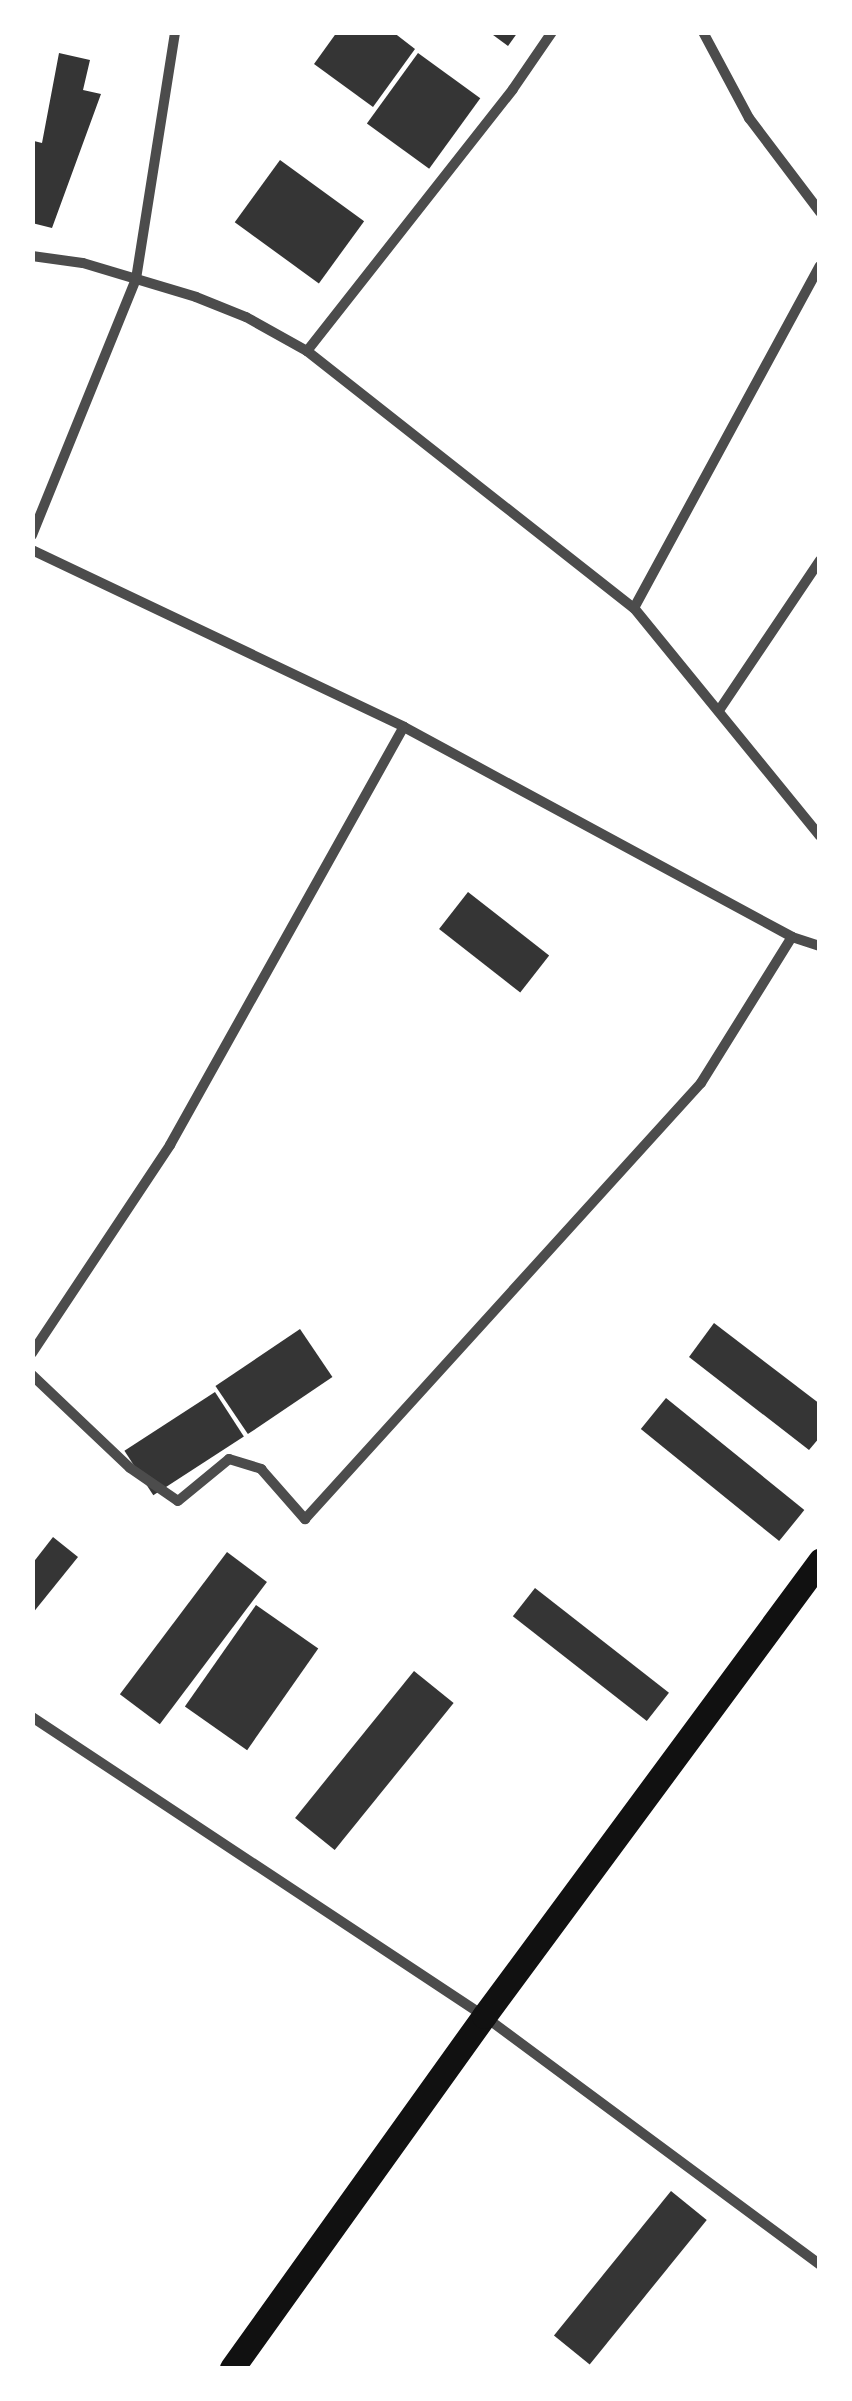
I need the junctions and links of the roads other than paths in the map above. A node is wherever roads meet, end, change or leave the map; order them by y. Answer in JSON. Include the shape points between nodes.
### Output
{"nodes":[{"id":1,"x":175,"y":32,"type":"edge"},
{"id":2,"x":552,"y":32,"type":"edge"},
{"id":3,"x":703,"y":32,"type":"edge"},
{"id":4,"x":820,"y":212,"type":"edge"},
{"id":5,"x":32,"y":256,"type":"edge"},
{"id":6,"x":820,"y":266,"type":"edge"},
{"id":7,"x":136,"y":279,"type":"junction"},
{"id":8,"x":307,"y":351,"type":"junction"},
{"id":9,"x":32,"y":535,"type":"edge"},
{"id":10,"x":32,"y":550,"type":"edge"},
{"id":11,"x":820,"y":560,"type":"edge"},
{"id":12,"x":634,"y":608,"type":"junction"},
{"id":13,"x":720,"y":709,"type":"junction"},
{"id":14,"x":404,"y":726,"type":"junction"},
{"id":15,"x":820,"y":836,"type":"edge"},
{"id":16,"x":792,"y":937,"type":"junction"},
{"id":17,"x":820,"y":946,"type":"edge"},
{"id":18,"x":32,"y":1353,"type":"edge"},
{"id":19,"x":32,"y":1375,"type":"edge"},
{"id":20,"x":820,"y":1561,"type":"edge"},
{"id":21,"x":32,"y":1717,"type":"edge"},
{"id":22,"x":484,"y":2016,"type":"junction"},
{"id":23,"x":820,"y":2265,"type":"edge"},
{"id":24,"x":232,"y":2368,"type":"edge"}],
"edges":[{"from":1,"to":7,"type":"street"},
{"from":2,"to":8,"type":"street"},
{"from":3,"to":4,"type":"street","via":[[749,118]]},
{"from":5,"to":7,"type":"street"},
{"from":6,"to":12,"type":"street"},
{"from":7,"to":8,"type":"street","via":[[246,316]]},
{"from":7,"to":9,"type":"street"},
{"from":8,"to":12,"type":"street"},
{"from":10,"to":14,"type":"street"},
{"from":11,"to":13,"type":"street"},
{"from":12,"to":13,"type":"street"},
{"from":13,"to":15,"type":"street"},
{"from":14,"to":16,"type":"street"},
{"from":14,"to":18,"type":"street","via":[[170,1145]]},
{"from":16,"to":17,"type":"street"},
{"from":16,"to":19,"type":"street","via":[[702,1082],[305,1519],[261,1469],[229,1459],[178,1501],[130,1468]]},
{"from":20,"to":22,"type":"main road"},
{"from":21,"to":22,"type":"street"},
{"from":22,"to":23,"type":"street"},
{"from":22,"to":24,"type":"main road"}]}
